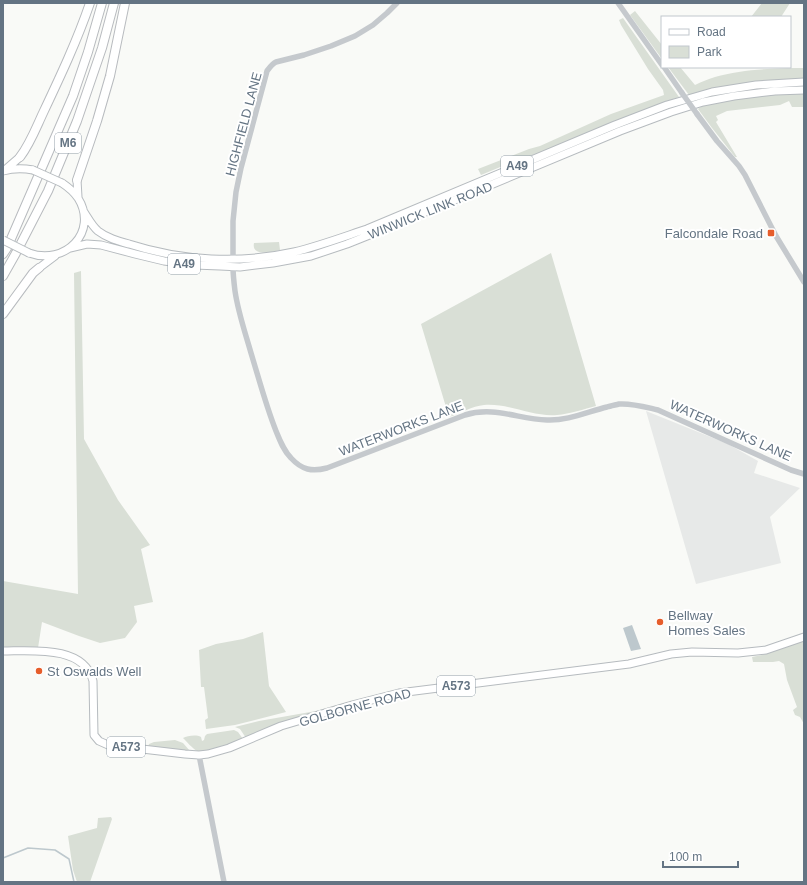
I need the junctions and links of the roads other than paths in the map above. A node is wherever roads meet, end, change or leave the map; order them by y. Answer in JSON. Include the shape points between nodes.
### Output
{"nodes":[{"id":1,"x":90,"y":3,"type":"edge"},
{"id":2,"x":102,"y":3,"type":"edge"},
{"id":3,"x":114,"y":3,"type":"edge"},
{"id":4,"x":125,"y":3,"type":"edge"},
{"id":5,"x":397,"y":3,"type":"edge"},
{"id":6,"x":618,"y":3,"type":"edge"},
{"id":7,"x":661,"y":63,"type":"edge"},
{"id":8,"x":664,"y":68,"type":"edge"},
{"id":9,"x":804,"y":82,"type":"edge"},
{"id":10,"x":804,"y":90,"type":"edge"},
{"id":11,"x":20,"y":157,"type":"joint"},
{"id":12,"x":3,"y":171,"type":"edge"},
{"id":13,"x":78,"y":180,"type":"joint"},
{"id":14,"x":78,"y":197,"type":"junction"},
{"id":15,"x":84,"y":212,"type":"junction"},
{"id":16,"x":3,"y":240,"type":"edge"},
{"id":17,"x":70,"y":248,"type":"junction"},
{"id":18,"x":134,"y":250,"type":"junction"},
{"id":19,"x":3,"y":254,"type":"edge"},
{"id":20,"x":59,"y":254,"type":"junction"},
{"id":21,"x":233,"y":263,"type":"junction"},
{"id":22,"x":39,"y":268,"type":"joint"},
{"id":23,"x":3,"y":276,"type":"edge"},
{"id":24,"x":804,"y":282,"type":"edge"},
{"id":25,"x":3,"y":314,"type":"edge"},
{"id":26,"x":804,"y":474,"type":"edge"},
{"id":27,"x":804,"y":637,"type":"edge"},
{"id":28,"x":3,"y":651,"type":"edge"},
{"id":29,"x":199,"y":755,"type":"junction"},
{"id":30,"x":224,"y":882,"type":"edge"}],
"edges":[{"from":1,"to":11,"type":"highway","via":[[54,90]]},
{"from":2,"to":19,"type":"highway","number":"M6","via":[[73,96]]},
{"from":3,"to":23,"type":"highway","number":"M6","via":[[102,48],[77,121],[48,191]]},
{"from":4,"to":13,"type":"highway","via":[[110,76]]},
{"from":5,"to":21,"type":"street","name":"HIGHFIELD LANE","via":[[373,25],[355,36],[311,53],[276,62],[267,71],[236,192]]},
{"from":6,"to":7,"type":"street"},
{"from":8,"to":24,"type":"street","bridge":true,"via":[[745,175],[776,236]]},
{"from":9,"to":21,"type":"main road","name":"WINWICK LINK ROAD","number":"A49","via":[[756,85],[712,92],[668,105],[327,243]]},
{"from":10,"to":21,"type":"main road","name":"WINWICK LINK ROAD","number":"A49","via":[[775,91],[703,102],[620,131],[347,244],[311,256],[273,263]]},
{"from":11,"to":12,"type":"main road"},
{"from":12,"to":14,"type":"main road","bridge":true,"via":[[14,168],[33,170],[62,183]]},
{"from":13,"to":14,"type":"main road"},
{"from":14,"to":15,"type":"main road","name":"WINWICK LINK ROAD"},
{"from":15,"to":17,"type":"main road","via":[[82,229]]},
{"from":15,"to":18,"type":"main road","name":"WINWICK LINK ROAD","number":"A49","via":[[94,227],[103,234]]},
{"from":16,"to":20,"type":"main road","bridge":true,"via":[[39,256]]},
{"from":17,"to":18,"type":"main road","name":"WINWICK LINK ROAD","number":"A49","via":[[92,244]]},
{"from":17,"to":20,"type":"main road"},
{"from":18,"to":21,"type":"main road","name":"WINWICK LINK ROAD","number":"A49"},
{"from":20,"to":22,"type":"main road"},
{"from":21,"to":26,"type":"street","name":"WATERWORKS LANE","via":[[234,289],[239,310],[273,422],[288,455],[308,469],[327,468],[475,412],[498,412],[552,420],[619,404],[658,410]]},
{"from":22,"to":25,"type":"highway"},
{"from":27,"to":29,"type":"main road","name":"GOLBORNE ROAD","number":"A573","via":[[766,650],[671,654],[629,664],[399,693],[288,724],[224,750]]},
{"from":28,"to":29,"type":"main road","name":"GOLBORNE ROAD","number":"A573","via":[[60,654],[72,657],[84,665],[92,675],[94,732],[99,742]]},
{"from":29,"to":30,"type":"street"}]}
